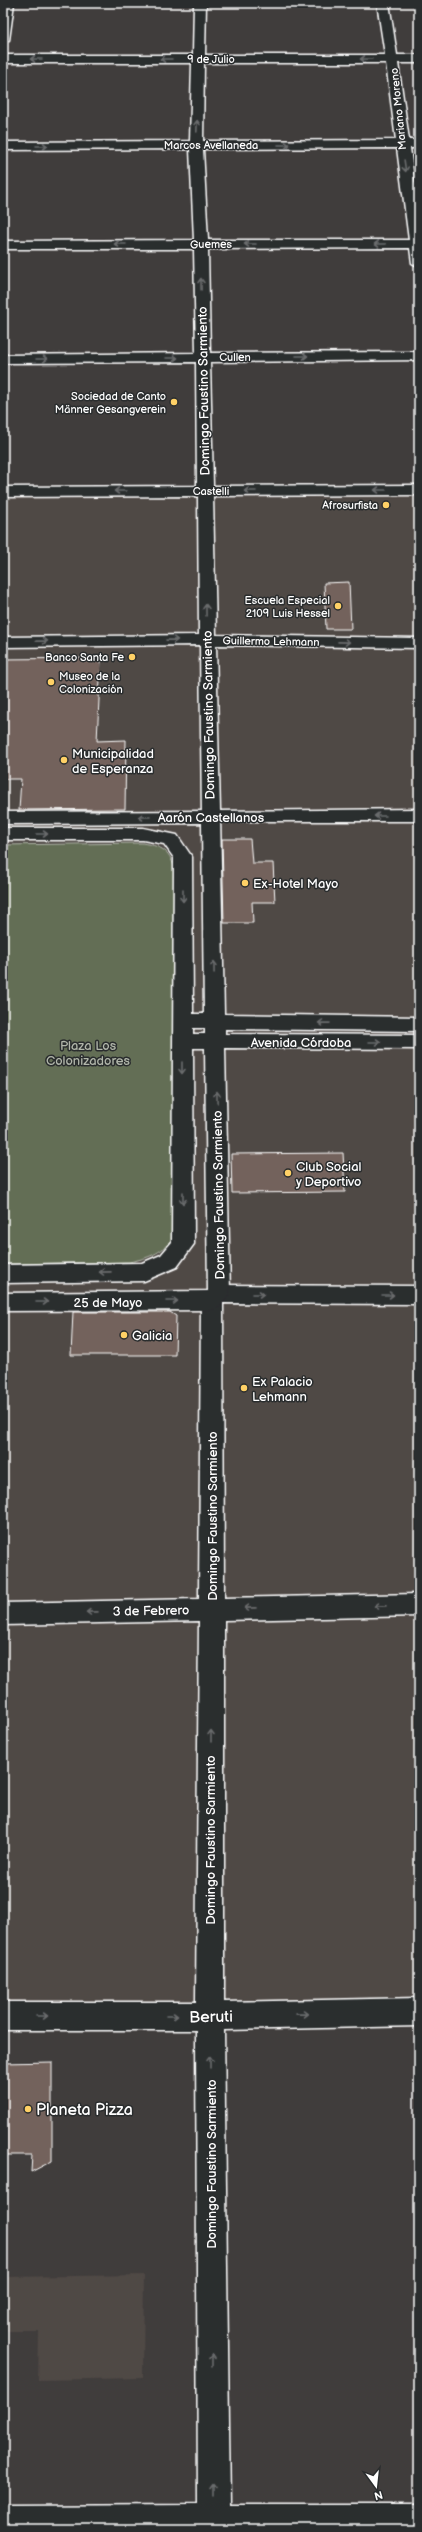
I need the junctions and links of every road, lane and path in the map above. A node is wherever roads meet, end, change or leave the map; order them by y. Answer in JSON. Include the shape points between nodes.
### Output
{"nodes":[{"id":1,"x":8,"y":3,"type":"edge"},
{"id":2,"x":200,"y":3,"type":"edge"},
{"id":3,"x":383,"y":3,"type":"edge"},
{"id":4,"x":3,"y":40,"type":"edge"},
{"id":5,"x":3,"y":59,"type":"edge"},
{"id":6,"x":199,"y":59,"type":"junction"},
{"id":7,"x":393,"y":59,"type":"junction"},
{"id":8,"x":419,"y":59,"type":"edge"},
{"id":9,"x":402,"y":144,"type":"junction"},
{"id":10,"x":419,"y":144,"type":"edge"},
{"id":11,"x":3,"y":146,"type":"edge"},
{"id":12,"x":196,"y":146,"type":"junction"},
{"id":13,"x":201,"y":244,"type":"junction"},
{"id":14,"x":418,"y":244,"type":"edge"},
{"id":15,"x":3,"y":245,"type":"edge"},
{"id":16,"x":419,"y":263,"type":"edge"},
{"id":17,"x":419,"y":356,"type":"edge"},
{"id":18,"x":202,"y":357,"type":"junction"},
{"id":19,"x":3,"y":359,"type":"edge"},
{"id":20,"x":419,"y":490,"type":"edge"},
{"id":21,"x":204,"y":491,"type":"junction"},
{"id":22,"x":3,"y":492,"type":"edge"},
{"id":23,"x":206,"y":640,"type":"junction"},
{"id":24,"x":3,"y":642,"type":"edge"},
{"id":25,"x":419,"y":643,"type":"edge"},
{"id":26,"x":419,"y":815,"type":"edge"},
{"id":27,"x":211,"y":817,"type":"junction"},
{"id":28,"x":3,"y":818,"type":"edge"},
{"id":29,"x":3,"y":834,"type":"edge"},
{"id":30,"x":182,"y":1021,"type":"junction"},
{"id":31,"x":419,"y":1024,"type":"edge"},
{"id":32,"x":215,"y":1032,"type":"junction"},
{"id":33,"x":182,"y":1041,"type":"junction"},
{"id":34,"x":419,"y":1042,"type":"edge"},
{"id":35,"x":3,"y":1274,"type":"edge"},
{"id":36,"x":419,"y":1295,"type":"edge"},
{"id":37,"x":216,"y":1297,"type":"junction"},
{"id":38,"x":3,"y":1302,"type":"edge"},
{"id":39,"x":419,"y":1605,"type":"edge"},
{"id":40,"x":211,"y":1609,"type":"junction"},
{"id":41,"x":3,"y":1614,"type":"edge"},
{"id":42,"x":419,"y":2012,"type":"edge"},
{"id":43,"x":3,"y":2016,"type":"edge"},
{"id":44,"x":210,"y":2016,"type":"junction"},
{"id":45,"x":419,"y":2521,"type":"edge"},
{"id":46,"x":3,"y":2522,"type":"edge"},
{"id":47,"x":214,"y":2525,"type":"edge"}],
"edges":[{"from":1,"to":4,"type":"street"},
{"from":2,"to":6,"type":"street","name":"Domingo Faustino Sarmiento"},
{"from":3,"to":7,"type":"street","name":"Mariano Moreno"},
{"from":6,"to":5,"type":"street","name":"9 de Julio","one_way":true},
{"from":7,"to":6,"type":"street","name":"9 de Julio","one_way":true},
{"from":12,"to":6,"type":"street","name":"Domingo Faustino Sarmiento","one_way":true},
{"from":7,"to":8,"type":"street","name":"9 de Julio"},
{"from":7,"to":9,"type":"street","name":"Mariano Moreno"},
{"from":9,"to":10,"type":"street","name":"Marcos Avellaneda"},
{"from":12,"to":9,"type":"street","name":"Marcos Avellaneda","one_way":true},
{"from":9,"to":14,"type":"street","name":"Mariano Moreno","one_way":true},
{"from":11,"to":12,"type":"street","name":"Marcos Avellaneda","one_way":true},
{"from":12,"to":13,"type":"street","name":"Domingo Faustino Sarmiento"},
{"from":14,"to":13,"type":"street","name":"Guemes","one_way":true},
{"from":13,"to":15,"type":"street","name":"Guemes","one_way":true},
{"from":18,"to":13,"type":"street","name":"Domingo Faustino Sarmiento","one_way":true},
{"from":14,"to":16,"type":"street","name":"Mariano Moreno"},
{"from":18,"to":17,"type":"street","name":"Cullen","one_way":true},
{"from":19,"to":18,"type":"street","name":"Cullen","one_way":true},
{"from":18,"to":21,"type":"street","name":"Domingo Faustino Sarmiento"},
{"from":20,"to":21,"type":"street","name":"Castelli","one_way":true},
{"from":21,"to":22,"type":"street","name":"Castelli","one_way":true},
{"from":23,"to":21,"type":"street","name":"Domingo Faustino Sarmiento","one_way":true},
{"from":24,"to":23,"type":"street","name":"Guillermo Lehmann","one_way":true},
{"from":23,"to":25,"type":"street","name":"Guillermo Lehmann","one_way":true},
{"from":23,"to":27,"type":"street","name":"Domingo Faustino Sarmiento"},
{"from":26,"to":27,"type":"street","name":"Aarón Castellanos","one_way":true},
{"from":27,"to":28,"type":"street","name":"Aarón Castellanos","one_way":true},
{"from":32,"to":27,"type":"street","name":"Domingo Faustino Sarmiento","one_way":true},
{"from":29,"to":30,"type":"street","name":"Aarón Castellanos","one_way":true,"via":[[142,834],[170,839],[183,857]]},
{"from":30,"to":32,"type":"street","name":"Avenida Córdoba"},
{"from":30,"to":33,"type":"street"},
{"from":31,"to":32,"type":"street","name":"Avenida Córdoba","one_way":true},
{"from":32,"to":33,"type":"street","name":"Avenida Córdoba"},
{"from":32,"to":34,"type":"street","name":"Avenida Córdoba","one_way":true},
{"from":37,"to":32,"type":"street","name":"Domingo Faustino Sarmiento","one_way":true},
{"from":33,"to":35,"type":"street","one_way":true,"via":[[183,1244],[170,1261],[144,1272]]},
{"from":37,"to":36,"type":"street","name":"25 de Mayo","one_way":true},
{"from":38,"to":37,"type":"street","name":"25 de Mayo","one_way":true},
{"from":37,"to":40,"type":"street","name":"Domingo Faustino Sarmiento"},
{"from":39,"to":40,"type":"street","name":"3 de Febrero","one_way":true},
{"from":40,"to":41,"type":"street","name":"3 de Febrero","one_way":true},
{"from":44,"to":40,"type":"street","name":"Domingo Faustino Sarmiento","one_way":true},
{"from":44,"to":42,"type":"street","name":"Beruti","one_way":true},
{"from":43,"to":44,"type":"street","name":"Beruti","one_way":true},
{"from":47,"to":44,"type":"street","name":"Domingo Faustino Sarmiento","one_way":true},
{"from":45,"to":47,"type":"street"},
{"from":46,"to":47,"type":"street"}]}
